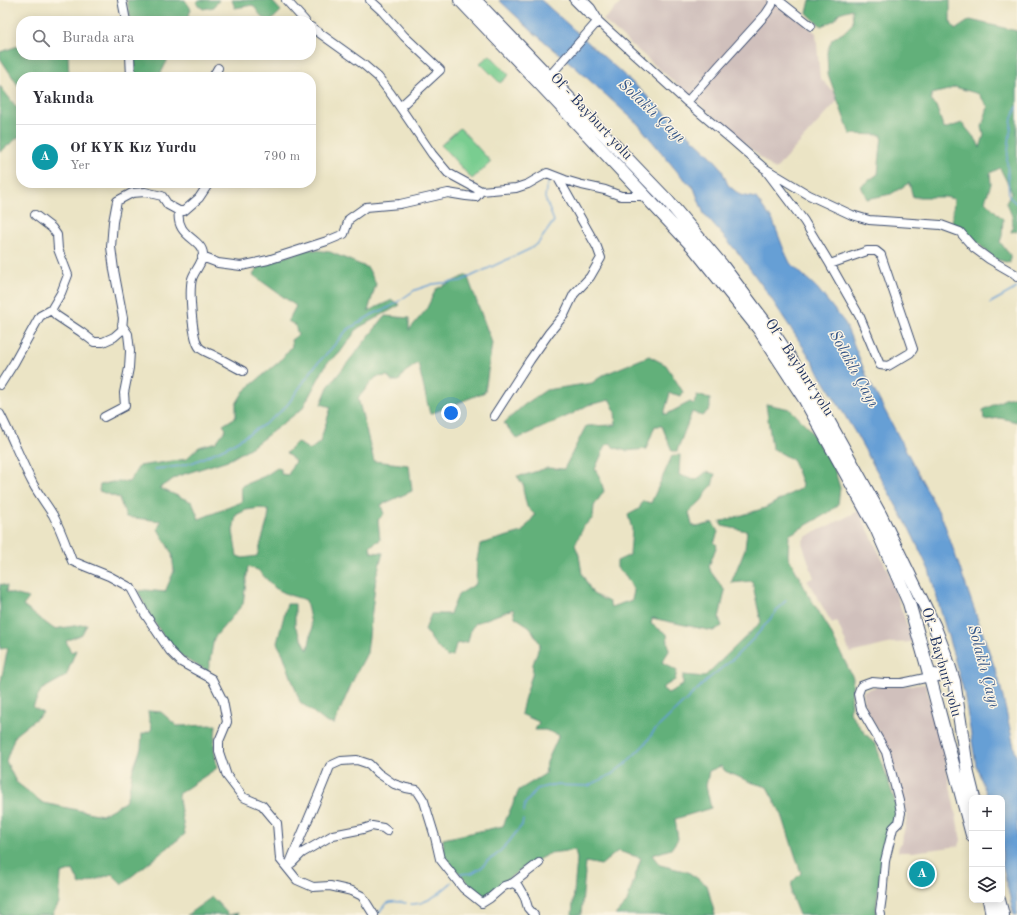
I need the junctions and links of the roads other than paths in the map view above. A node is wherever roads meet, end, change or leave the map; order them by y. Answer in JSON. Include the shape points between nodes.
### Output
{"nodes":[{"id":1,"x":122,"y":0,"type":"edge"},
{"id":2,"x":286,"y":0,"type":"edge"},
{"id":3,"x":370,"y":0,"type":"edge"},
{"id":4,"x":460,"y":0,"type":"edge"},
{"id":5,"x":475,"y":0,"type":"edge"},
{"id":6,"x":574,"y":0,"type":"edge"},
{"id":7,"x":583,"y":0,"type":"edge"},
{"id":8,"x":773,"y":0,"type":"edge"},
{"id":9,"x":778,"y":0,"type":"edge"},
{"id":10,"x":125,"y":16,"type":"edge"},
{"id":11,"x":300,"y":16,"type":"edge"},
{"id":12,"x":598,"y":21,"type":"junction"},
{"id":13,"x":811,"y":26,"type":"dead end"},
{"id":14,"x":316,"y":31,"type":"edge"},
{"id":15,"x":130,"y":60,"type":"edge"},
{"id":16,"x":218,"y":68,"type":"dead end"},
{"id":17,"x":131,"y":72,"type":"edge"},
{"id":18,"x":216,"y":72,"type":"edge"},
{"id":19,"x":548,"y":78,"type":"junction"},
{"id":20,"x":687,"y":102,"type":"junction"},
{"id":21,"x":400,"y":107,"type":"junction"},
{"id":22,"x":764,"y":168,"type":"junction"},
{"id":23,"x":558,"y":178,"type":"junction"},
{"id":24,"x":206,"y":188,"type":"edge"},
{"id":25,"x":481,"y":191,"type":"junction"},
{"id":26,"x":645,"y":196,"type":"junction"},
{"id":27,"x":179,"y":211,"type":"junction"},
{"id":28,"x":35,"y":215,"type":"dead end"},
{"id":29,"x":202,"y":257,"type":"junction"},
{"id":30,"x":830,"y":264,"type":"junction"},
{"id":31,"x":1017,"y":277,"type":"edge"},
{"id":32,"x":51,"y":310,"type":"junction"},
{"id":33,"x":122,"y":325,"type":"junction"},
{"id":34,"x":243,"y":371,"type":"dead end"},
{"id":35,"x":0,"y":385,"type":"edge"},
{"id":36,"x":0,"y":414,"type":"edge"},
{"id":37,"x":494,"y":416,"type":"dead end"},
{"id":38,"x":104,"y":417,"type":"dead end"},
{"id":39,"x":944,"y":651,"type":"junction"},
{"id":40,"x":924,"y":657,"type":"junction"},
{"id":41,"x":949,"y":665,"type":"junction"},
{"id":42,"x":930,"y":676,"type":"junction"},
{"id":43,"x":973,"y":795,"type":"edge"},
{"id":44,"x":971,"y":831,"type":"edge"},
{"id":45,"x":387,"y":832,"type":"dead end"},
{"id":46,"x":539,"y":863,"type":"dead end"},
{"id":47,"x":288,"y":868,"type":"junction"},
{"id":48,"x":513,"y":882,"type":"junction"},
{"id":49,"x":990,"y":903,"type":"edge"},
{"id":50,"x":1000,"y":903,"type":"edge"},
{"id":51,"x":374,"y":915,"type":"edge"},
{"id":52,"x":534,"y":915,"type":"edge"},
{"id":53,"x":881,"y":915,"type":"edge"},
{"id":54,"x":992,"y":915,"type":"edge"},
{"id":55,"x":1003,"y":915,"type":"edge"}],
"edges":[{"from":1,"to":10,"type":"street"},
{"from":2,"to":11,"type":"street"},
{"from":3,"to":21,"type":"street","via":[[440,70]]},
{"from":4,"to":19,"type":"highway","name":"Of - Bayburt yolu"},
{"from":5,"to":19,"type":"highway","name":"Of - Bayburt yolu"},
{"from":6,"to":12,"type":"street"},
{"from":7,"to":12,"type":"street"},
{"from":8,"to":20,"type":"street","via":[[766,14]]},
{"from":9,"to":13,"type":"street"},
{"from":12,"to":19,"type":"street"},
{"from":12,"to":20,"type":"street"},
{"from":14,"to":21,"type":"street","via":[[378,77]]},
{"from":15,"to":17,"type":"street"},
{"from":16,"to":18,"type":"street"},
{"from":19,"to":26,"type":"highway","name":"Of - Bayburt yolu"},
{"from":19,"to":39,"type":"highway","name":"Of - Bayburt yolu","via":[[672,206],[722,264],[777,338],[812,391],[877,509],[934,625]]},
{"from":20,"to":22,"type":"street"},
{"from":21,"to":25,"type":"street","via":[[448,173]]},
{"from":22,"to":30,"type":"street","via":[[804,221]]},
{"from":22,"to":31,"type":"street","via":[[809,195],[852,215],[869,220],[941,225],[960,232],[974,248]]},
{"from":23,"to":25,"type":"street","via":[[547,173],[516,188]]},
{"from":23,"to":26,"type":"street","via":[[621,196]]},
{"from":23,"to":37,"type":"street","via":[[601,258],[590,277],[574,294],[564,316],[534,354]]},
{"from":24,"to":27,"type":"street","via":[[199,198],[184,211]]},
{"from":25,"to":29,"type":"street","via":[[476,197],[448,193],[400,204],[366,207],[349,219],[344,234],[268,260],[241,266],[218,263]]},
{"from":26,"to":40,"type":"highway","name":"Of - Bayburt yolu","via":[[693,247],[758,328],[806,400],[876,528],[909,603]]},
{"from":27,"to":29,"type":"street","via":[[181,228],[199,245]]},
{"from":27,"to":33,"type":"street","via":[[168,205],[162,196],[146,192],[132,193],[117,201],[111,247]]},
{"from":28,"to":32,"type":"street","via":[[57,235],[58,249],[68,275]]},
{"from":29,"to":34,"type":"street","via":[[190,288],[194,338],[199,347]]},
{"from":30,"to":30,"type":"street","via":[[860,317],[880,365],[888,366],[910,353],[913,349],[881,255],[876,251],[867,251]]},
{"from":32,"to":33,"type":"street","via":[[94,342],[114,338],[122,330]]},
{"from":32,"to":35,"type":"street","via":[[40,316]]},
{"from":33,"to":38,"type":"street","via":[[128,334],[130,351],[124,393],[125,406]]},
{"from":36,"to":47,"type":"street","via":[[34,485],[62,534],[72,561],[131,588],[170,651],[180,662],[212,679],[223,701],[227,722],[219,741],[219,752],[227,776],[243,797],[262,805],[277,823],[280,859]]},
{"from":39,"to":40,"type":"highway","via":[[931,651]]},
{"from":39,"to":41,"type":"highway","name":"Of - Bayburt yolu"},
{"from":40,"to":42,"type":"highway","name":"Of - Bayburt yolu"},
{"from":41,"to":42,"type":"highway","via":[[944,674]]},
{"from":41,"to":43,"type":"highway","name":"Of - Bayburt yolu"},
{"from":42,"to":44,"type":"highway","name":"Of - Bayburt yolu"},
{"from":42,"to":53,"type":"street","via":[[902,683],[872,682],[861,686],[858,694],[862,709],[886,752],[901,813],[899,822],[893,828],[885,861]]},
{"from":45,"to":47,"type":"street","via":[[383,828],[372,826],[333,835],[302,853]]},
{"from":46,"to":48,"type":"street"},
{"from":47,"to":48,"type":"street","via":[[330,766],[341,761],[356,760],[369,764],[394,784],[417,790],[424,801],[440,859],[463,888],[482,903]]},
{"from":47,"to":51,"type":"street","via":[[297,880],[313,887],[330,886],[357,893],[362,896]]},
{"from":48,"to":52,"type":"street","via":[[518,886]]},
{"from":49,"to":54,"type":"highway"},
{"from":50,"to":55,"type":"highway"}]}
